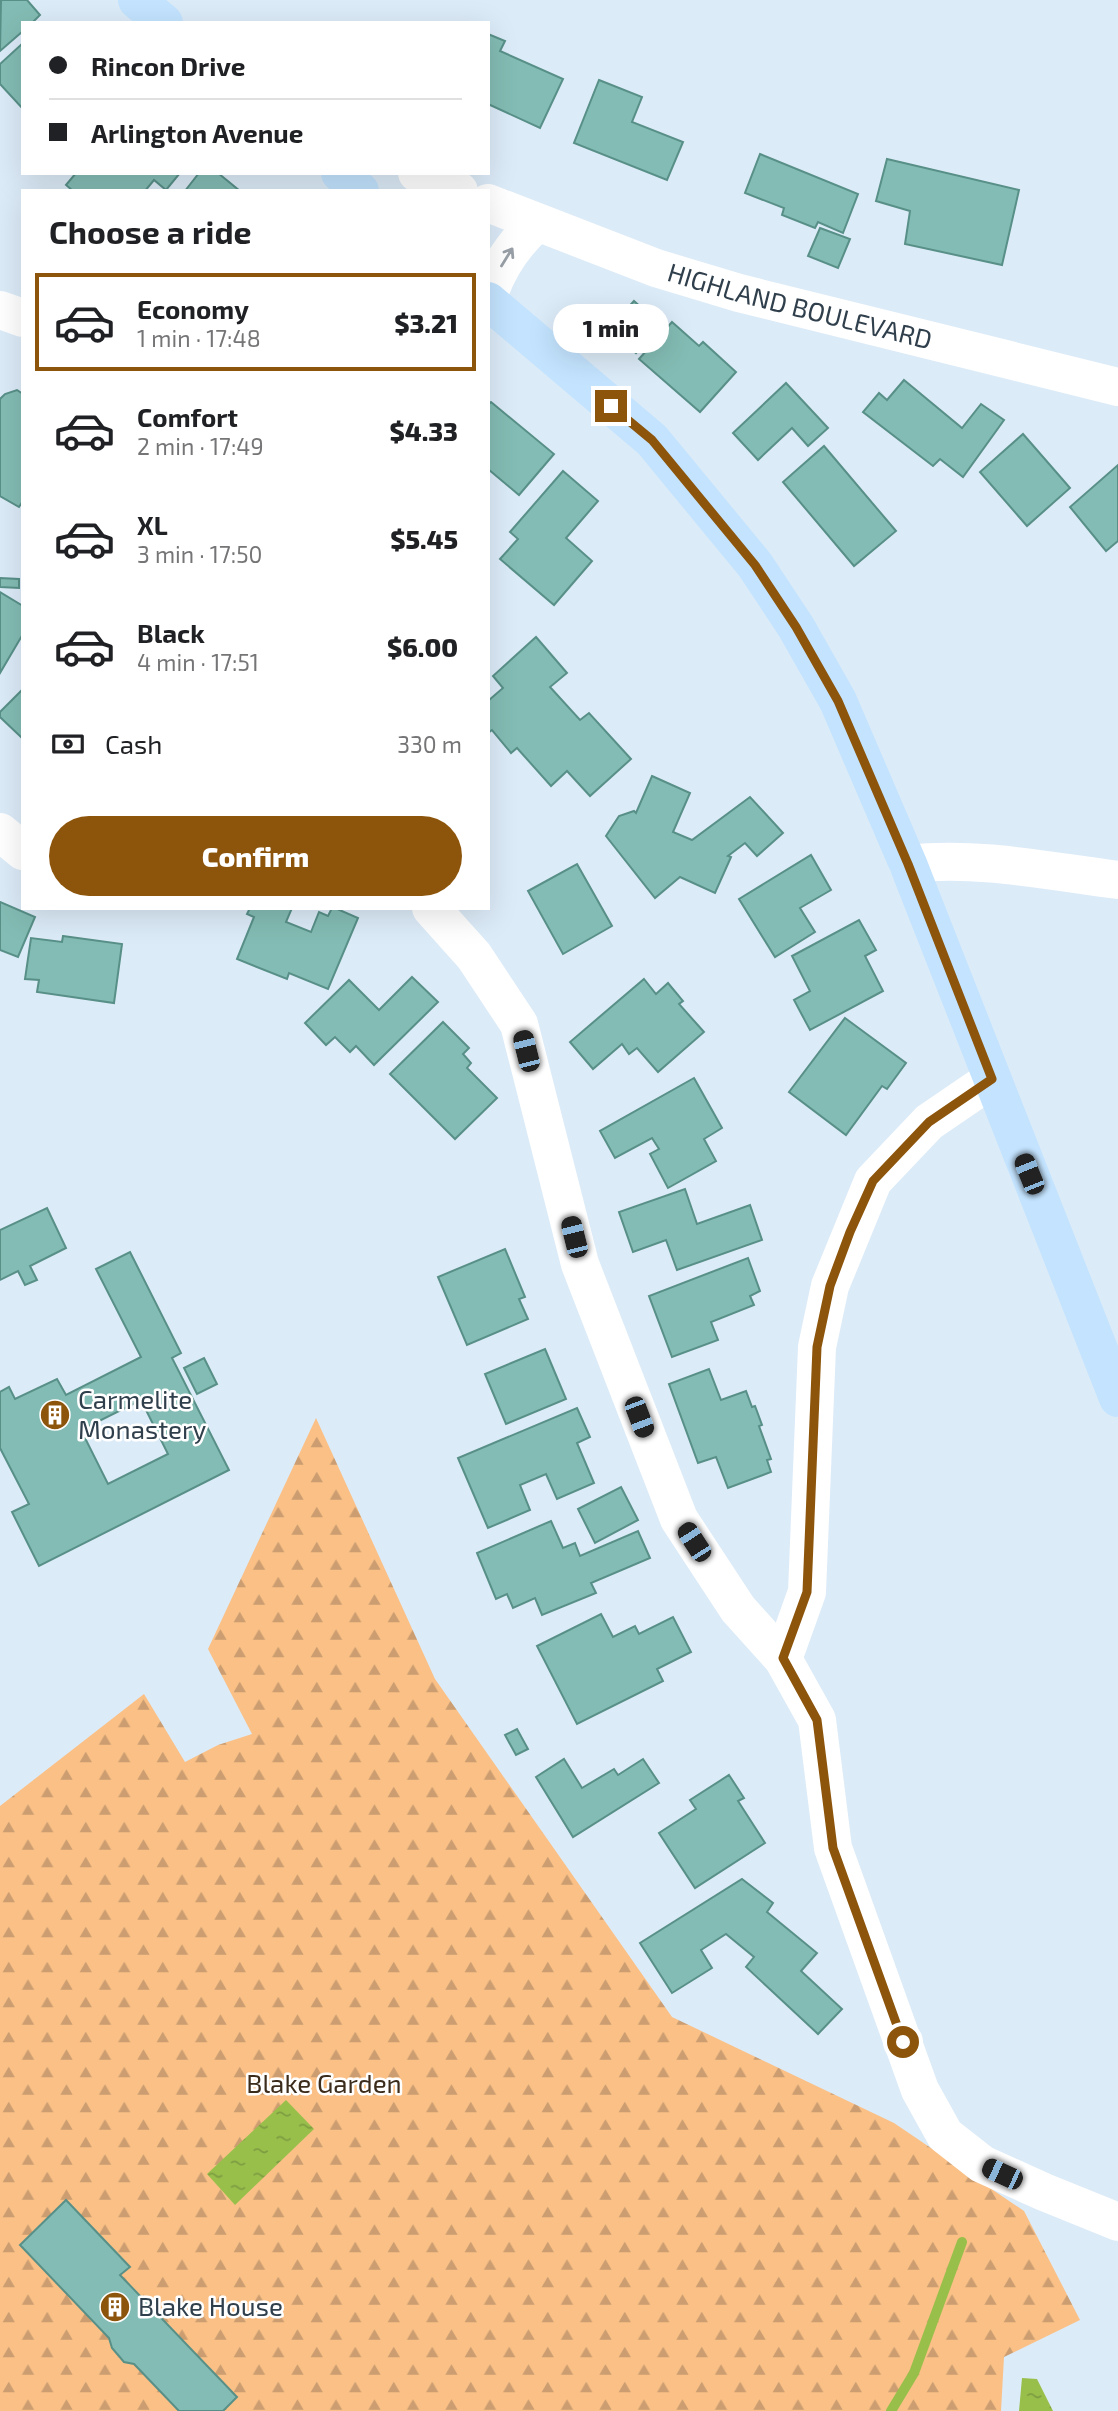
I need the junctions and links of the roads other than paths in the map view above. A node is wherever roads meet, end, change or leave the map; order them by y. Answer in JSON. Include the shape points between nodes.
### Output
{"nodes":[{"id":1,"x":138,"y":0,"type":"edge"},
{"id":2,"x":162,"y":21,"type":"edge"},
{"id":3,"x":342,"y":175,"type":"edge"},
{"id":4,"x":422,"y":175,"type":"edge"},
{"id":5,"x":358,"y":189,"type":"edge"},
{"id":6,"x":454,"y":189,"type":"edge"},
{"id":7,"x":490,"y":204,"type":"edge"},
{"id":8,"x":537,"y":223,"type":"junction"},
{"id":9,"x":490,"y":294,"type":"edge"},
{"id":10,"x":490,"y":301,"type":"edge"},
{"id":11,"x":0,"y":310,"type":"edge"},
{"id":12,"x":21,"y":317,"type":"edge"},
{"id":13,"x":1118,"y":387,"type":"edge"},
{"id":14,"x":0,"y":832,"type":"edge"},
{"id":15,"x":21,"y":848,"type":"edge"},
{"id":16,"x":908,"y":864,"type":"junction"},
{"id":17,"x":1118,"y":880,"type":"edge"},
{"id":18,"x":433,"y":910,"type":"edge"},
{"id":19,"x":992,"y":1079,"type":"junction"},
{"id":20,"x":1118,"y":1398,"type":"edge"},
{"id":21,"x":783,"y":1658,"type":"junction"},
{"id":22,"x":1118,"y":2222,"type":"edge"}],
"edges":[{"from":1,"to":2,"type":"main road"},
{"from":3,"to":5,"type":"main road"},
{"from":4,"to":6,"type":"street"},
{"from":7,"to":8,"type":"street","name":"HIGHLAND BOULEVARD"},
{"from":9,"to":8,"type":"street","one_way":true,"via":[[506,256]]},
{"from":8,"to":13,"type":"street","name":"HIGHLAND BOULEVARD","via":[[656,268],[739,293]]},
{"from":10,"to":16,"type":"main road","via":[[652,440],[755,565],[838,701]]},
{"from":11,"to":12,"type":"street"},
{"from":14,"to":15,"type":"street"},
{"from":16,"to":17,"type":"street","via":[[984,862]]},
{"from":16,"to":19,"type":"main road"},
{"from":18,"to":21,"type":"street","via":[[474,956],[519,1024],[580,1264],[679,1519],[738,1609]]},
{"from":19,"to":20,"type":"main road"},
{"from":19,"to":21,"type":"street","via":[[929,1122],[873,1181],[830,1286],[817,1347],[807,1592]]},
{"from":21,"to":22,"type":"street","via":[[817,1720],[833,1848],[920,2090],[945,2135],[982,2164]]}]}
